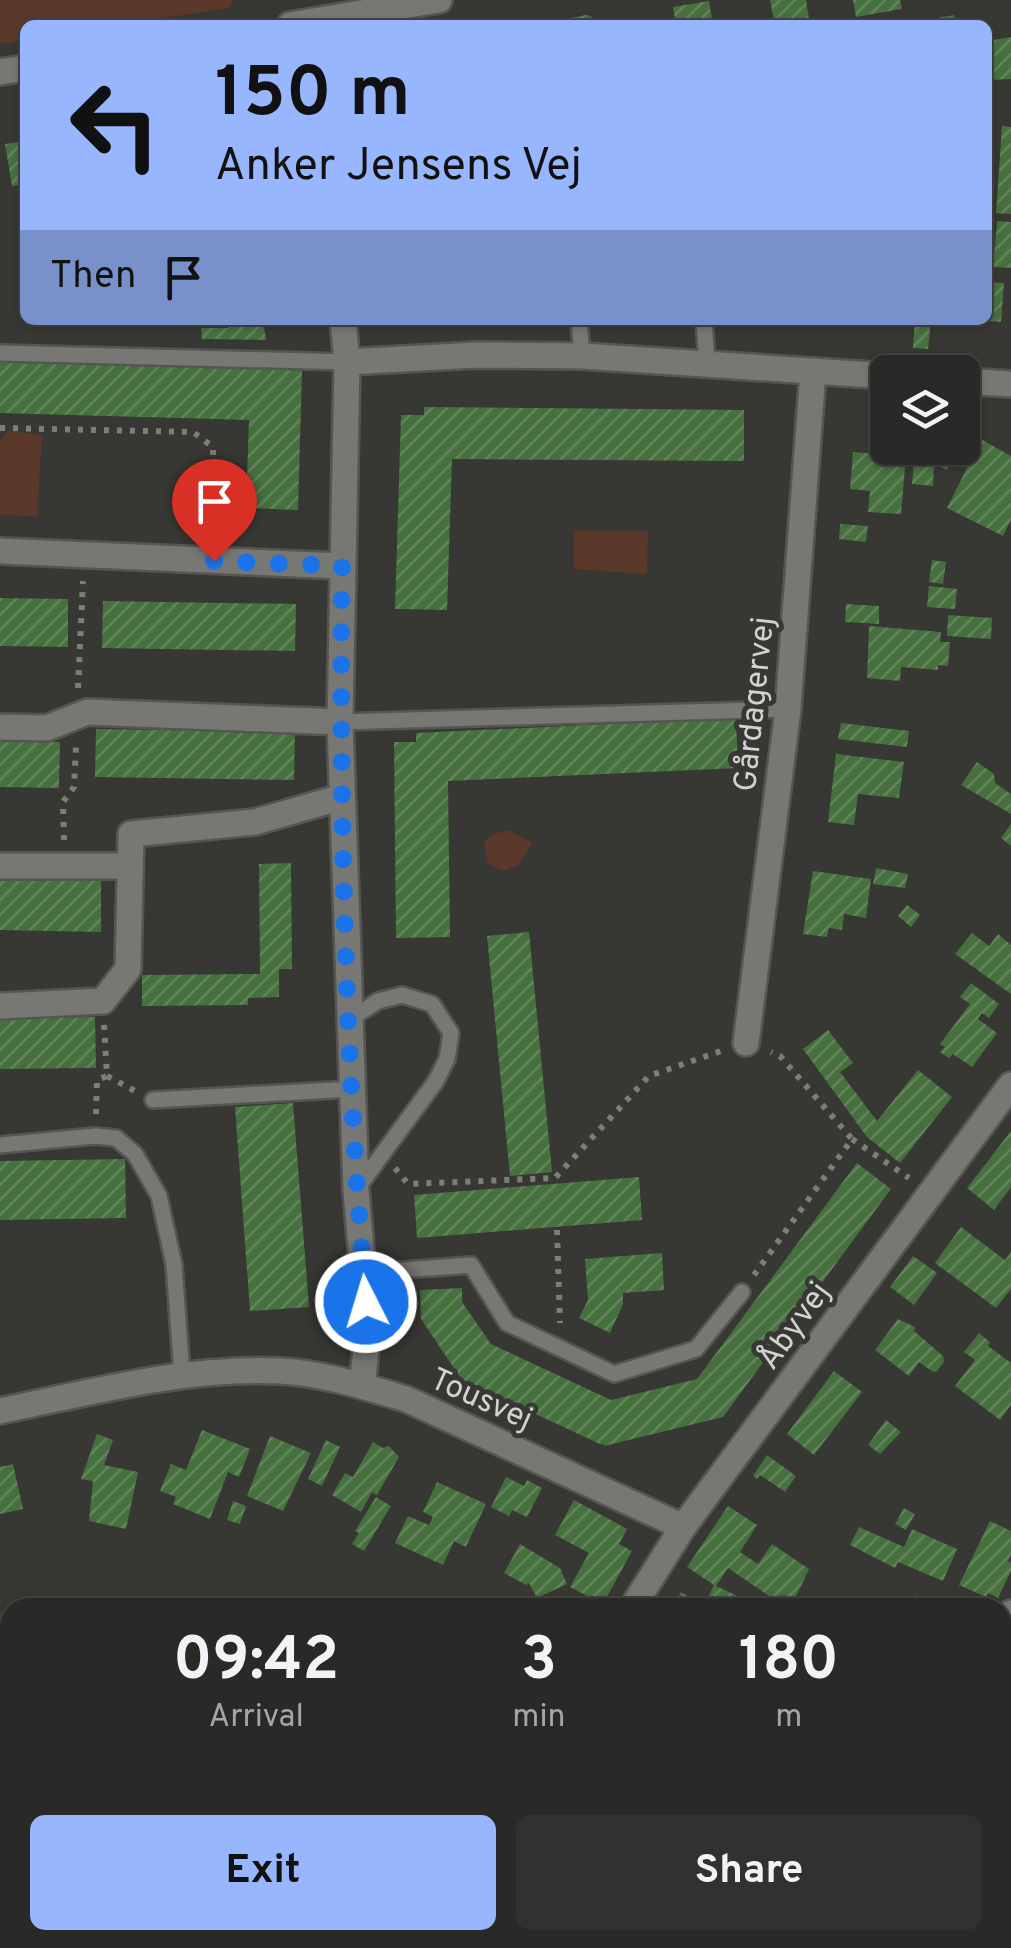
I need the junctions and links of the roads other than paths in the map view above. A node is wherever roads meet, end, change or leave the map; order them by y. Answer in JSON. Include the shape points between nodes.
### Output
{"nodes":[{"id":1,"x":439,"y":0,"type":"edge"},
{"id":2,"x":321,"y":20,"type":"edge"},
{"id":3,"x":344,"y":325,"type":"edge"},
{"id":4,"x":580,"y":325,"type":"edge"},
{"id":5,"x":704,"y":325,"type":"edge"},
{"id":6,"x":0,"y":353,"type":"edge"},
{"id":7,"x":582,"y":356,"type":"junction"},
{"id":8,"x":348,"y":362,"type":"junction"},
{"id":9,"x":707,"y":364,"type":"junction"},
{"id":10,"x":813,"y":371,"type":"junction"},
{"id":11,"x":870,"y":375,"type":"edge"},
{"id":12,"x":980,"y":381,"type":"edge"},
{"id":13,"x":1011,"y":384,"type":"edge"},
{"id":14,"x":0,"y":551,"type":"edge"},
{"id":15,"x":342,"y":566,"type":"junction"},
{"id":16,"x":788,"y":710,"type":"junction"},
{"id":17,"x":340,"y":722,"type":"junction"},
{"id":18,"x":0,"y":727,"type":"edge"},
{"id":19,"x":342,"y":796,"type":"junction"},
{"id":20,"x":0,"y":866,"type":"edge"},
{"id":21,"x":129,"y":866,"type":"junction"},
{"id":22,"x":0,"y":1006,"type":"edge"},
{"id":23,"x":350,"y":1019,"type":"junction"},
{"id":24,"x":746,"y":1043,"type":"road end"},
{"id":25,"x":352,"y":1089,"type":"junction"},
{"id":26,"x":1010,"y":1089,"type":"edge"},
{"id":27,"x":153,"y":1100,"type":"road end"},
{"id":28,"x":0,"y":1146,"type":"edge"},
{"id":29,"x":356,"y":1190,"type":"junction"},
{"id":30,"x":364,"y":1273,"type":"junction"},
{"id":31,"x":742,"y":1292,"type":"road end"},
{"id":32,"x":182,"y":1374,"type":"junction"},
{"id":33,"x":362,"y":1385,"type":"junction"},
{"id":34,"x":0,"y":1411,"type":"edge"},
{"id":35,"x":683,"y":1527,"type":"junction"},
{"id":36,"x":638,"y":1598,"type":"edge"}],
"edges":[{"from":1,"to":2,"type":"street"},
{"from":3,"to":8,"type":"street"},
{"from":4,"to":7,"type":"lane"},
{"from":5,"to":9,"type":"lane"},
{"from":6,"to":8,"type":"lane"},
{"from":7,"to":8,"type":"street"},
{"from":7,"to":9,"type":"street"},
{"from":8,"to":15,"type":"street"},
{"from":9,"to":10,"type":"street"},
{"from":10,"to":11,"type":"street"},
{"from":10,"to":16,"type":"street","name":"Gårdagervej"},
{"from":12,"to":13,"type":"street"},
{"from":14,"to":15,"type":"street"},
{"from":15,"to":17,"type":"street"},
{"from":16,"to":17,"type":"lane"},
{"from":16,"to":24,"type":"street","name":"Gårdagervej"},
{"from":17,"to":18,"type":"street","via":[[87,712],[47,728]]},
{"from":17,"to":19,"type":"street"},
{"from":19,"to":21,"type":"street","via":[[255,822],[131,834]]},
{"from":19,"to":23,"type":"street"},
{"from":20,"to":21,"type":"street"},
{"from":21,"to":22,"type":"street","via":[[128,968],[103,1002]]},
{"from":23,"to":25,"type":"street"},
{"from":23,"to":29,"type":"lane","via":[[402,995],[432,1004],[451,1032],[448,1059],[436,1081]]},
{"from":25,"to":27,"type":"lane"},
{"from":25,"to":29,"type":"street"},
{"from":26,"to":35,"type":"street","name":"Åbyvej"},
{"from":28,"to":32,"type":"lane","via":[[95,1136],[116,1138],[134,1154],[159,1196],[174,1265]]},
{"from":29,"to":30,"type":"street"},
{"from":30,"to":31,"type":"lane","via":[[471,1265],[508,1323],[614,1374],[696,1349]]},
{"from":30,"to":33,"type":"street","via":[[368,1332]]},
{"from":32,"to":33,"type":"street","name":"Tousvej","via":[[282,1371]]},
{"from":32,"to":34,"type":"street","name":"Tousvej"},
{"from":33,"to":35,"type":"street","name":"Tousvej","via":[[471,1426]]},
{"from":35,"to":36,"type":"street","name":"Åbyvej"}]}
